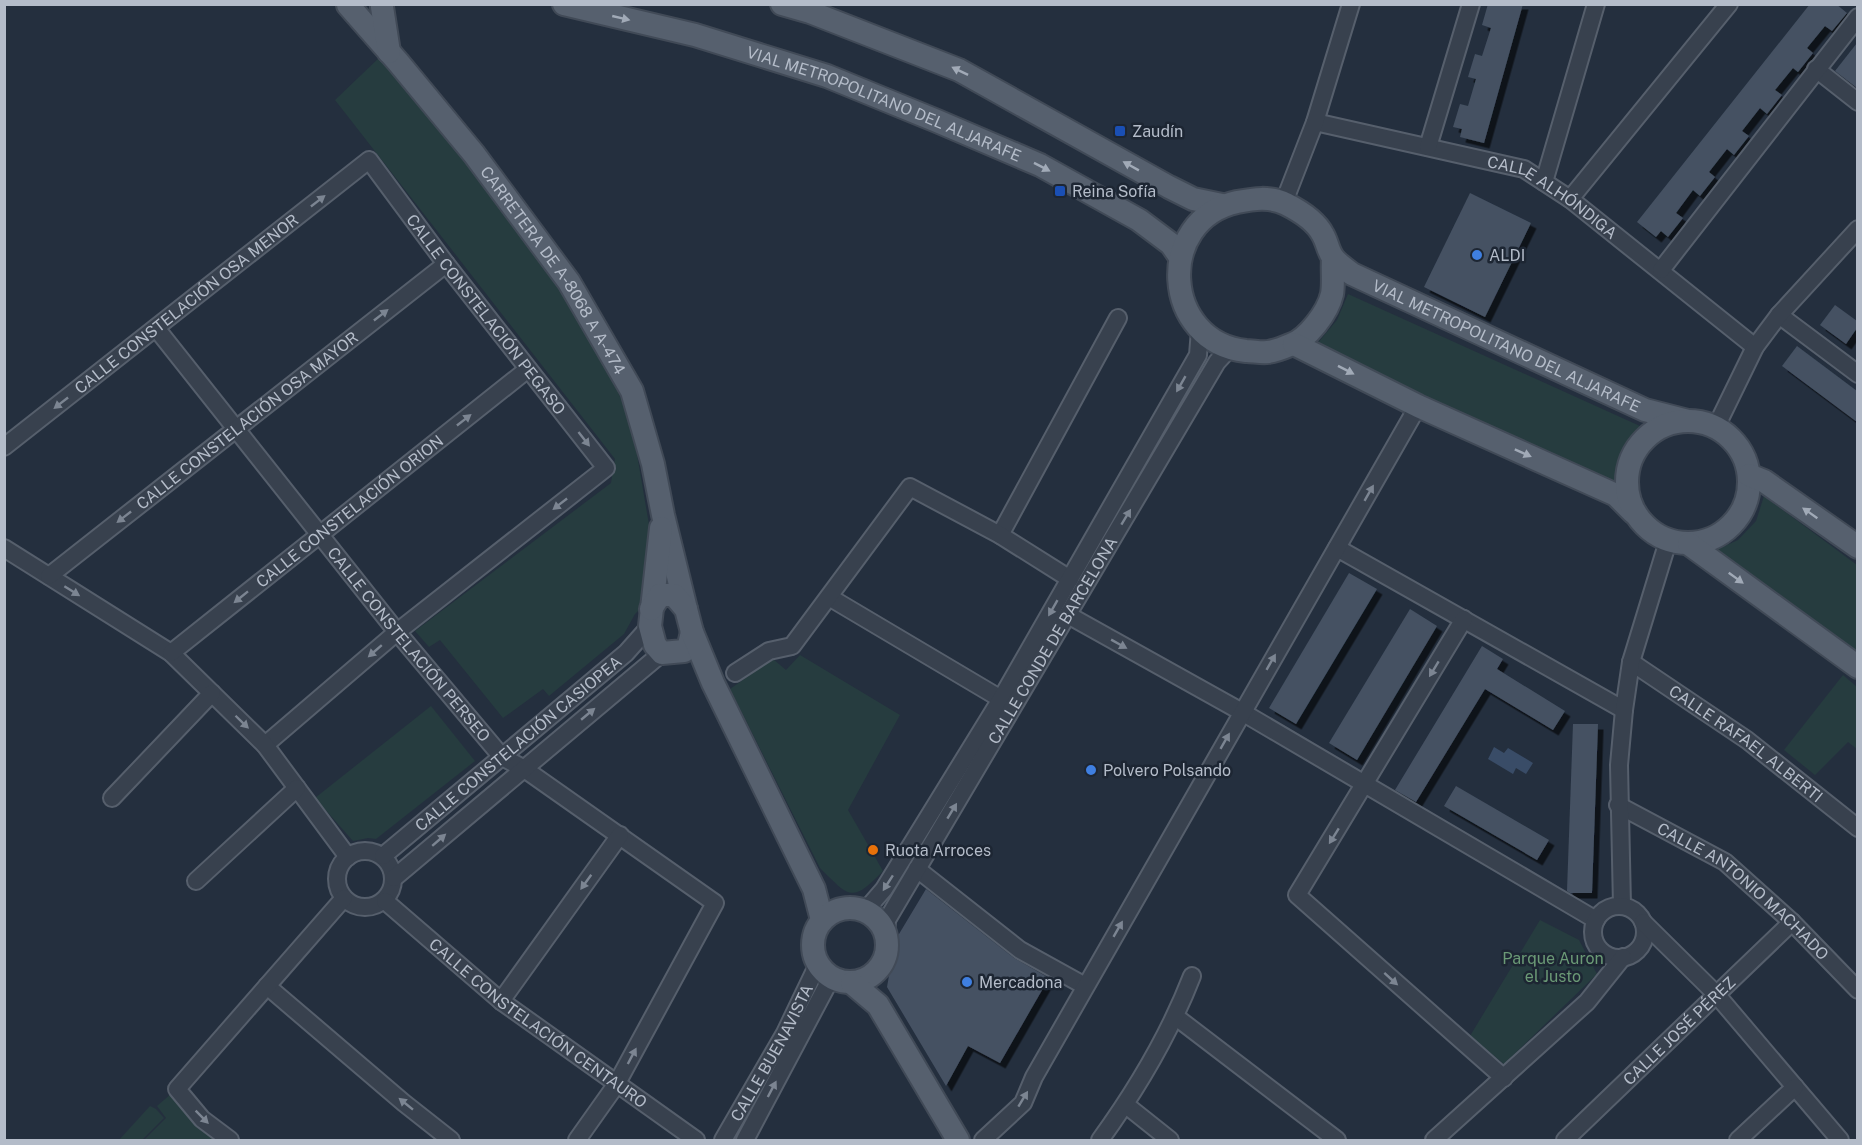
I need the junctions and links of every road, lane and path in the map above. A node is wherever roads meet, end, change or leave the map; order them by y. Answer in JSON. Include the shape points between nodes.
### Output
{"nodes":[{"id":1,"x":564,"y":4,"type":"edge"},
{"id":2,"x":782,"y":4,"type":"edge"},
{"id":3,"x":1351,"y":4,"type":"edge"},
{"id":4,"x":1471,"y":4,"type":"edge"},
{"id":5,"x":1596,"y":4,"type":"edge"},
{"id":6,"x":1729,"y":4,"type":"edge"},
{"id":7,"x":347,"y":5,"type":"edge"},
{"id":8,"x":385,"y":5,"type":"edge"},
{"id":9,"x":1857,"y":17,"type":"edge"},
{"id":10,"x":389,"y":54,"type":"junction"},
{"id":11,"x":1816,"y":69,"type":"junction"},
{"id":12,"x":1857,"y":102,"type":"edge"},
{"id":13,"x":1315,"y":122,"type":"junction"},
{"id":14,"x":1428,"y":147,"type":"junction"},
{"id":15,"x":369,"y":160,"type":"joint"},
{"id":16,"x":1544,"y":182,"type":"junction"},
{"id":17,"x":1570,"y":199,"type":"junction"},
{"id":18,"x":1284,"y":202,"type":"junction"},
{"id":19,"x":1222,"y":205,"type":"junction"},
{"id":20,"x":1857,"y":229,"type":"edge"},
{"id":21,"x":1180,"y":257,"type":"junction"},
{"id":22,"x":1333,"y":258,"type":"junction"},
{"id":23,"x":446,"y":264,"type":"junction"},
{"id":24,"x":1661,"y":270,"type":"junction"},
{"id":25,"x":1779,"y":315,"type":"junction"},
{"id":26,"x":1118,"y":318,"type":"dead end"},
{"id":27,"x":156,"y":328,"type":"junction"},
{"id":28,"x":1200,"y":330,"type":"junction"},
{"id":29,"x":1294,"y":344,"type":"junction"},
{"id":30,"x":1755,"y":347,"type":"junction"},
{"id":31,"x":1229,"y":349,"type":"junction"},
{"id":32,"x":528,"y":369,"type":"junction"},
{"id":33,"x":1857,"y":374,"type":"edge"},
{"id":34,"x":1418,"y":406,"type":"junction"},
{"id":35,"x":1688,"y":421,"type":"junction"},
{"id":36,"x":1716,"y":427,"type":"junction"},
{"id":37,"x":236,"y":429,"type":"junction"},
{"id":38,"x":4,"y":447,"type":"edge"},
{"id":39,"x":1749,"y":475,"type":"junction"},
{"id":40,"x":1635,"y":514,"type":"junction"},
{"id":41,"x":663,"y":515,"type":"junction"},
{"id":42,"x":320,"y":534,"type":"junction"},
{"id":43,"x":1000,"y":535,"type":"junction"},
{"id":44,"x":1678,"y":542,"type":"junction"},
{"id":45,"x":1857,"y":546,"type":"edge"},
{"id":46,"x":4,"y":548,"type":"edge"},
{"id":47,"x":1337,"y":548,"type":"junction"},
{"id":48,"x":49,"y":576,"type":"junction"},
{"id":49,"x":1070,"y":579,"type":"junction"},
{"id":50,"x":829,"y":597,"type":"junction"},
{"id":51,"x":686,"y":609,"type":"junction"},
{"id":52,"x":1068,"y":615,"type":"junction"},
{"id":53,"x":651,"y":618,"type":"junction"},
{"id":54,"x":1464,"y":619,"type":"junction"},
{"id":55,"x":397,"y":632,"type":"junction"},
{"id":56,"x":692,"y":632,"type":"junction"},
{"id":57,"x":171,"y":653,"type":"junction"},
{"id":58,"x":665,"y":653,"type":"junction"},
{"id":59,"x":1631,"y":662,"type":"junction"},
{"id":60,"x":1857,"y":667,"type":"edge"},
{"id":61,"x":735,"y":673,"type":"dead end"},
{"id":62,"x":713,"y":683,"type":"junction"},
{"id":63,"x":212,"y":693,"type":"junction"},
{"id":64,"x":1000,"y":699,"type":"junction"},
{"id":65,"x":1624,"y":710,"type":"junction"},
{"id":66,"x":1242,"y":712,"type":"junction"},
{"id":67,"x":266,"y":745,"type":"junction"},
{"id":68,"x":502,"y":757,"type":"junction"},
{"id":69,"x":523,"y":768,"type":"junction"},
{"id":70,"x":1366,"y":785,"type":"junction"},
{"id":71,"x":297,"y":788,"type":"junction"},
{"id":72,"x":112,"y":798,"type":"dead end"},
{"id":73,"x":1618,"y":805,"type":"junction"},
{"id":74,"x":1857,"y":828,"type":"edge"},
{"id":75,"x":620,"y":835,"type":"junction"},
{"id":76,"x":382,"y":856,"type":"junction"},
{"id":77,"x":348,"y":857,"type":"junction"},
{"id":78,"x":917,"y":869,"type":"junction"},
{"id":79,"x":394,"y":878,"type":"junction"},
{"id":80,"x":196,"y":880,"type":"dead end"},
{"id":81,"x":344,"y":898,"type":"junction"},
{"id":82,"x":385,"y":900,"type":"junction"},
{"id":83,"x":1622,"y":906,"type":"junction"},
{"id":84,"x":865,"y":911,"type":"junction"},
{"id":85,"x":832,"y":915,"type":"junction"},
{"id":86,"x":1596,"y":920,"type":"junction"},
{"id":87,"x":1643,"y":922,"type":"junction"},
{"id":88,"x":1792,"y":922,"type":"junction"},
{"id":89,"x":886,"y":935,"type":"junction"},
{"id":90,"x":1623,"y":957,"type":"junction"},
{"id":91,"x":877,"y":972,"type":"junction"},
{"id":92,"x":834,"y":975,"type":"junction"},
{"id":93,"x":1192,"y":976,"type":"dead end"},
{"id":94,"x":267,"y":986,"type":"junction"},
{"id":95,"x":1085,"y":986,"type":"junction"},
{"id":96,"x":1857,"y":990,"type":"edge"},
{"id":97,"x":1716,"y":994,"type":"junction"},
{"id":98,"x":501,"y":1001,"type":"junction"},
{"id":99,"x":878,"y":1005,"type":"junction"},
{"id":100,"x":1176,"y":1017,"type":"junction"},
{"id":101,"x":1504,"y":1078,"type":"junction"},
{"id":102,"x":616,"y":1084,"type":"junction"},
{"id":103,"x":1795,"y":1087,"type":"junction"},
{"id":104,"x":1126,"y":1105,"type":"junction"},
{"id":105,"x":230,"y":1140,"type":"edge"},
{"id":106,"x":451,"y":1140,"type":"edge"},
{"id":107,"x":577,"y":1140,"type":"edge"},
{"id":108,"x":696,"y":1140,"type":"edge"},
{"id":109,"x":723,"y":1140,"type":"edge"},
{"id":110,"x":745,"y":1140,"type":"edge"},
{"id":111,"x":958,"y":1140,"type":"edge"},
{"id":112,"x":983,"y":1140,"type":"edge"},
{"id":113,"x":1100,"y":1140,"type":"edge"},
{"id":114,"x":1170,"y":1140,"type":"edge"},
{"id":115,"x":1337,"y":1140,"type":"edge"},
{"id":116,"x":1434,"y":1140,"type":"edge"},
{"id":117,"x":1565,"y":1140,"type":"edge"},
{"id":118,"x":1738,"y":1140,"type":"edge"},
{"id":119,"x":1840,"y":1140,"type":"edge"}],
"edges":[{"from":1,"to":21,"type":"main road","name":"VIAL METROPOLITANO DEL ALJARAFE","one_way":true,"via":[[695,35],[827,76],[937,121],[1040,165],[1139,220],[1171,244]]},
{"from":19,"to":2,"type":"main road","name":"VIAL METROPOLITANO DEL ALJARAFE","one_way":true,"via":[[1176,191],[959,70]]},
{"from":3,"to":13,"type":"street"},
{"from":4,"to":14,"type":"street"},
{"from":5,"to":16,"type":"street"},
{"from":6,"to":17,"type":"street"},
{"from":7,"to":8,"type":"main road"},
{"from":7,"to":10,"type":"main road","name":"CARRETERA DE A-8068 A A-474"},
{"from":8,"to":10,"type":"main road"},
{"from":9,"to":11,"type":"street"},
{"from":10,"to":41,"type":"main road","name":"CARRETERA DE A-8068 A A-474","via":[[474,154],[569,282],[632,391]]},
{"from":11,"to":12,"type":"street"},
{"from":11,"to":24,"type":"street"},
{"from":13,"to":14,"type":"street","name":"CALLE ALHÓNDIGA"},
{"from":13,"to":18,"type":"street"},
{"from":14,"to":16,"type":"street","name":"CALLE ALHÓNDIGA","via":[[1524,169]]},
{"from":15,"to":23,"type":"street","name":"CALLE CONSTELACIÓN PEGASO"},
{"from":27,"to":15,"type":"street","name":"CALLE CONSTELACIÓN OSA MENOR","one_way":true},
{"from":16,"to":17,"type":"street","name":"CALLE ALHÓNDIGA"},
{"from":17,"to":24,"type":"street","name":"CALLE ALHÓNDIGA"},
{"from":18,"to":19,"type":"main road","name":"VIAL METROPOLITANO DEL ALJARAFE","via":[[1258,198]]},
{"from":18,"to":22,"type":"main road","name":"VIAL METROPOLITANO DEL ALJARAFE","via":[[1307,216],[1322,233]]},
{"from":19,"to":21,"type":"main road","name":"VIAL METROPOLITANO DEL ALJARAFE","via":[[1190,233]]},
{"from":20,"to":25,"type":"street"},
{"from":21,"to":28,"type":"main road","name":"VIAL METROPOLITANO DEL ALJARAFE","via":[[1179,288],[1188,314]]},
{"from":22,"to":29,"type":"main road","name":"VIAL METROPOLITANO DEL ALJARAFE","via":[[1332,296],[1317,325]]},
{"from":22,"to":35,"type":"main road","name":"VIAL METROPOLITANO DEL ALJARAFE","via":[[1352,274],[1645,410]]},
{"from":23,"to":32,"type":"street","name":"CALLE CONSTELACIÓN PEGASO"},
{"from":37,"to":23,"type":"street","name":"CALLE CONSTELACIÓN OSA MAYOR","one_way":true},
{"from":24,"to":30,"type":"street","name":"CALLE ALHÓNDIGA"},
{"from":25,"to":30,"type":"street"},
{"from":25,"to":33,"type":"street"},
{"from":26,"to":43,"type":"street"},
{"from":27,"to":37,"type":"street","name":"CALLE CONSTELACIÓN PERSEO"},
{"from":27,"to":38,"type":"street","name":"CALLE CONSTELACIÓN OSA MENOR","one_way":true},
{"from":28,"to":31,"type":"main road","name":"VIAL METROPOLITANO DEL ALJARAFE"},
{"from":28,"to":49,"type":"street","name":"CALLE CONDE DE BARCELONA","one_way":true,"via":[[1198,355]]},
{"from":29,"to":31,"type":"main road","name":"VIAL METROPOLITANO DEL ALJARAFE","via":[[1267,353]]},
{"from":29,"to":34,"type":"main road","one_way":true},
{"from":30,"to":36,"type":"street"},
{"from":52,"to":31,"type":"street","name":"CALLE CONDE DE BARCELONA","one_way":true,"via":[[1217,362]]},
{"from":42,"to":32,"type":"street","name":"CALLE CONSTELACIÓN ORION","one_way":true},
{"from":32,"to":55,"type":"street","name":"CALLE CONSTELACIÓN PEGASO","one_way":true,"via":[[606,468]]},
{"from":34,"to":40,"type":"main road","one_way":true,"via":[[1616,495]]},
{"from":47,"to":34,"type":"street","one_way":true},
{"from":35,"to":36,"type":"main road","name":"VIAL METROPOLITANO DEL ALJARAFE"},
{"from":35,"to":40,"type":"main road","name":"VIAL METROPOLITANO DEL ALJARAFE","via":[[1667,425],[1648,436],[1634,452],[1627,470],[1627,491]]},
{"from":36,"to":39,"type":"main road","via":[[1743,455]]},
{"from":37,"to":42,"type":"street","name":"CALLE CONSTELACIÓN PERSEO"},
{"from":37,"to":48,"type":"street","name":"CALLE CONSTELACIÓN OSA MAYOR","one_way":true},
{"from":39,"to":44,"type":"main road","via":[[1747,499],[1726,530],[1707,541]]},
{"from":45,"to":39,"type":"main road","one_way":true},
{"from":40,"to":44,"type":"main road","via":[[1649,530]]},
{"from":41,"to":51,"type":"main road","name":"CARRETERA DE A-8068 A A-474"},
{"from":41,"to":53,"type":"main road","name":"CARRETERA DE A-8068 A A-474"},
{"from":42,"to":55,"type":"street","name":"CALLE CONSTELACIÓN PERSEO"},
{"from":42,"to":57,"type":"street","name":"CALLE CONSTELACIÓN ORION","one_way":true},
{"from":43,"to":49,"type":"street"},
{"from":43,"to":50,"type":"street","via":[[910,487]]},
{"from":44,"to":59,"type":"street"},
{"from":44,"to":60,"type":"main road","one_way":true},
{"from":46,"to":48,"type":"street"},
{"from":47,"to":54,"type":"street"},
{"from":66,"to":47,"type":"street","one_way":true},
{"from":48,"to":57,"type":"street","one_way":true},
{"from":49,"to":64,"type":"street","name":"CALLE CONDE DE BARCELONA","one_way":true},
{"from":50,"to":61,"type":"street","via":[[792,646],[769,651]]},
{"from":50,"to":64,"type":"street"},
{"from":51,"to":53,"type":"main road","via":[[674,595],[660,595]]},
{"from":51,"to":56,"type":"main road"},
{"from":52,"to":66,"type":"street","one_way":true},
{"from":78,"to":52,"type":"street","name":"CALLE CONDE DE BARCELONA","one_way":true},
{"from":53,"to":58,"type":"main road","via":[[654,645]]},
{"from":53,"to":68,"type":"street","name":"CALLE CONSTELACIÓN CASIOPEA","via":[[626,653]]},
{"from":54,"to":65,"type":"street"},
{"from":54,"to":70,"type":"street","one_way":true},
{"from":55,"to":67,"type":"street","one_way":true},
{"from":55,"to":68,"type":"street","name":"CALLE CONSTELACIÓN PERSEO"},
{"from":56,"to":58,"type":"main road","via":[[684,651]]},
{"from":56,"to":62,"type":"main road"},
{"from":57,"to":63,"type":"street"},
{"from":58,"to":62,"type":"main road"},
{"from":69,"to":58,"type":"street","name":"CALLE CONSTELACIÓN CASIOPEA","one_way":true},
{"from":59,"to":65,"type":"street"},
{"from":59,"to":74,"type":"street","name":"CALLE RAFAEL ALBERTI","via":[[1747,740]]},
{"from":62,"to":85,"type":"main road","via":[[814,889]]},
{"from":63,"to":67,"type":"street","one_way":true},
{"from":63,"to":72,"type":"street"},
{"from":64,"to":84,"type":"street","name":"CALLE CONDE DE BARCELONA","one_way":true,"via":[[884,889]]},
{"from":65,"to":73,"type":"street"},
{"from":66,"to":70,"type":"street"},
{"from":95,"to":66,"type":"street","one_way":true},
{"from":67,"to":71,"type":"street"},
{"from":68,"to":69,"type":"street","name":"CALLE CONSTELACIÓN PERSEO"},
{"from":68,"to":76,"type":"street","name":"CALLE CONSTELACIÓN CASIOPEA"},
{"from":69,"to":75,"type":"street","name":"CALLE CONSTELACIÓN PERSEO"},
{"from":79,"to":69,"type":"street","name":"CALLE CONSTELACIÓN CASIOPEA","one_way":true},
{"from":70,"to":86,"type":"street"},
{"from":70,"to":101,"type":"street","one_way":true,"via":[[1298,895]]},
{"from":71,"to":77,"type":"street"},
{"from":71,"to":80,"type":"street"},
{"from":73,"to":83,"type":"street"},
{"from":73,"to":88,"type":"street","name":"CALLE ANTONIO MACHADO","via":[[1725,862]]},
{"from":75,"to":98,"type":"street","one_way":true},
{"from":102,"to":75,"type":"street","name":"CALLE CONSTELACIÓN PERSEO","one_way":true,"via":[[715,903]]},
{"from":76,"to":77,"type":"street","via":[[364,851]]},
{"from":76,"to":79,"type":"street","via":[[392,868]]},
{"from":77,"to":81,"type":"street","via":[[341,864],[337,880]]},
{"from":78,"to":89,"type":"street","name":"CALLE CONDE DE BARCELONA","via":[[887,920]]},
{"from":78,"to":95,"type":"street","via":[[1020,950]]},
{"from":79,"to":82,"type":"street"},
{"from":81,"to":82,"type":"street","via":[[361,908],[371,908]]},
{"from":81,"to":94,"type":"street"},
{"from":82,"to":98,"type":"street","name":"CALLE CONSTELACIÓN CENTAURO"},
{"from":83,"to":86,"type":"street","via":[[1605,909]]},
{"from":83,"to":87,"type":"street","via":[[1637,913]]},
{"from":84,"to":85,"type":"main road","via":[[854,908]]},
{"from":84,"to":89,"type":"main road","via":[[878,920]]},
{"from":85,"to":92,"type":"main road","via":[[815,932],[813,945]]},
{"from":86,"to":90,"type":"street","via":[[1592,931],[1598,948],[1612,957]]},
{"from":87,"to":90,"type":"street","via":[[1641,945]]},
{"from":87,"to":97,"type":"street"},
{"from":88,"to":96,"type":"street","name":"CALLE ANTONIO MACHADO"},
{"from":88,"to":97,"type":"street","name":"CALLE JOSÉ PÉREZ"},
{"from":89,"to":91,"type":"main road","via":[[886,957]]},
{"from":90,"to":101,"type":"street","via":[[1587,1002]]},
{"from":91,"to":92,"type":"main road","via":[[865,979]]},
{"from":91,"to":99,"type":"main road"},
{"from":92,"to":99,"type":"main road"},
{"from":92,"to":109,"type":"street","name":"CALLE BUENAVISTA","via":[[785,1034]]},
{"from":110,"to":92,"type":"street","name":"CALLE BUENAVISTA","one_way":true},
{"from":93,"to":100,"type":"street"},
{"from":94,"to":105,"type":"street","one_way":true,"via":[[177,1089],[202,1119]]},
{"from":106,"to":94,"type":"street","one_way":true},
{"from":112,"to":95,"type":"street","one_way":true,"via":[[1023,1103]]},
{"from":97,"to":103,"type":"street"},
{"from":97,"to":117,"type":"street","name":"CALLE JOSÉ PÉREZ"},
{"from":98,"to":102,"type":"street","name":"CALLE CONSTELACIÓN CENTAURO"},
{"from":99,"to":111,"type":"main road"},
{"from":100,"to":104,"type":"street"},
{"from":100,"to":115,"type":"street"},
{"from":101,"to":116,"type":"street"},
{"from":102,"to":107,"type":"street"},
{"from":102,"to":108,"type":"street","name":"CALLE CONSTELACIÓN CENTAURO"},
{"from":103,"to":118,"type":"street"},
{"from":103,"to":119,"type":"street"},
{"from":104,"to":113,"type":"street"},
{"from":104,"to":114,"type":"street"}]}
